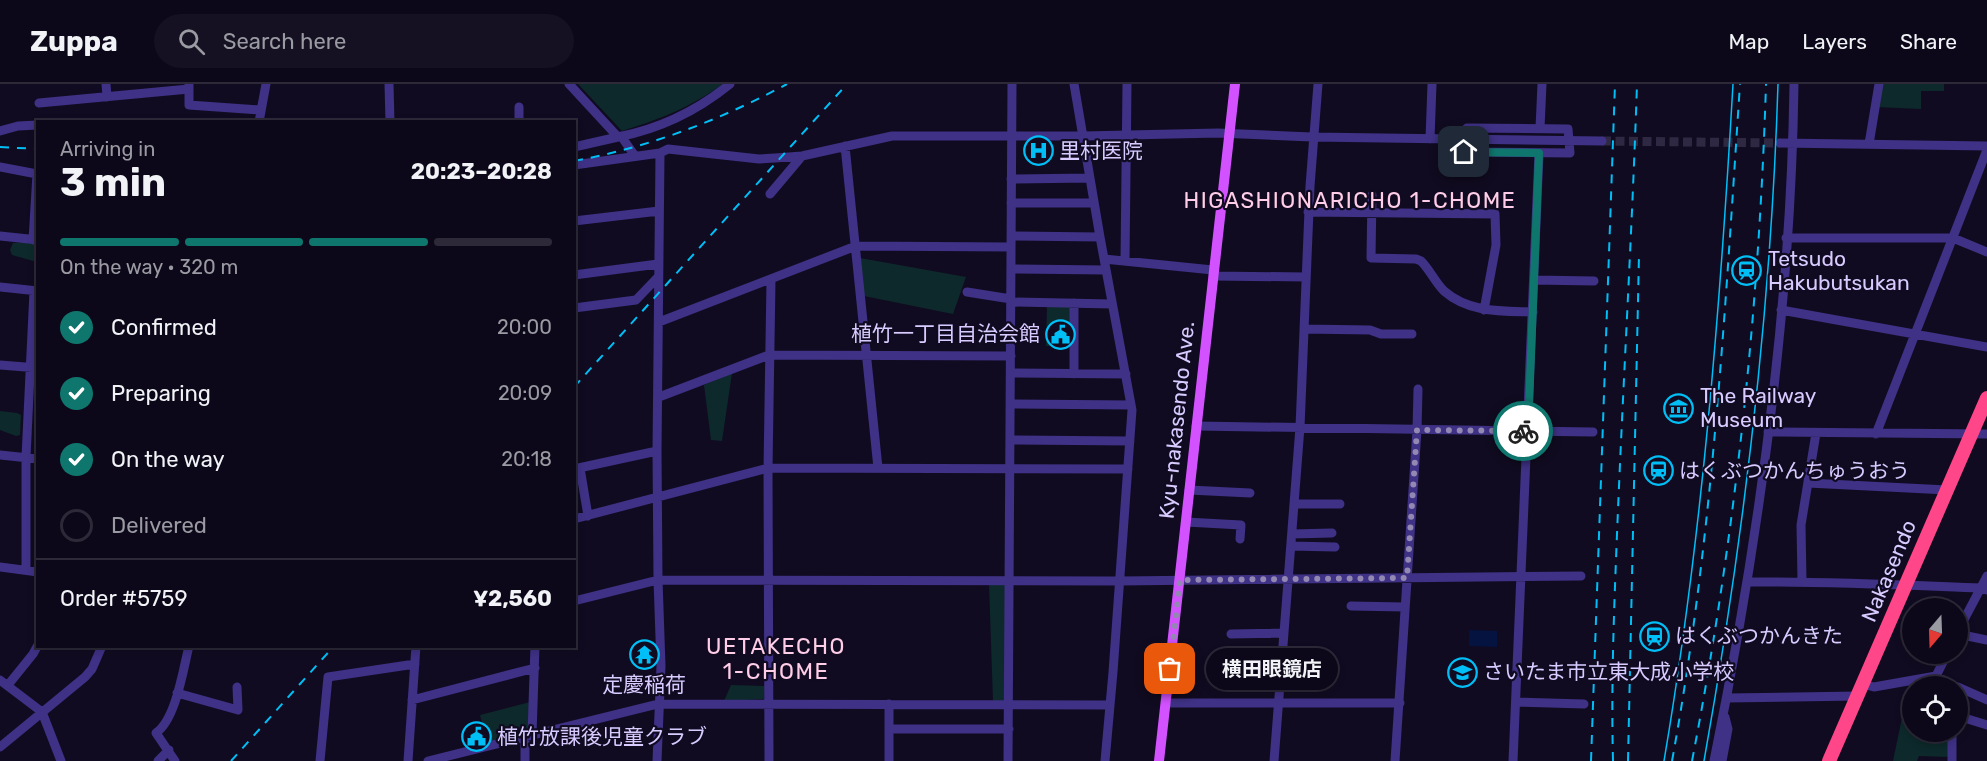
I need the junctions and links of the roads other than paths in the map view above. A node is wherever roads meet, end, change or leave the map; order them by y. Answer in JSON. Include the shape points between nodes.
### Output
{"nodes":[{"id":1,"x":106,"y":84,"type":"edge"},
{"id":2,"x":267,"y":84,"type":"edge"},
{"id":3,"x":389,"y":84,"type":"edge"},
{"id":4,"x":569,"y":84,"type":"edge"},
{"id":5,"x":730,"y":84,"type":"edge"},
{"id":6,"x":1012,"y":84,"type":"edge"},
{"id":7,"x":1074,"y":84,"type":"edge"},
{"id":8,"x":1126,"y":84,"type":"edge"},
{"id":9,"x":1234,"y":84,"type":"edge"},
{"id":10,"x":1318,"y":84,"type":"edge"},
{"id":11,"x":1432,"y":84,"type":"edge"},
{"id":12,"x":1542,"y":84,"type":"edge"},
{"id":13,"x":1794,"y":84,"type":"edge"},
{"id":14,"x":1879,"y":84,"type":"edge"},
{"id":15,"x":189,"y":87,"type":"edge"},
{"id":16,"x":145,"y":88,"type":"edge"},
{"id":17,"x":107,"y":97,"type":"junction"},
{"id":18,"x":39,"y":103,"type":"dead end"},
{"id":19,"x":519,"y":107,"type":"dead end"},
{"id":20,"x":261,"y":110,"type":"junction"},
{"id":21,"x":260,"y":120,"type":"edge"},
{"id":22,"x":390,"y":120,"type":"edge"},
{"id":23,"x":519,"y":120,"type":"edge"},
{"id":24,"x":36,"y":125,"type":"edge"},
{"id":25,"x":1540,"y":128,"type":"junction"},
{"id":26,"x":0,"y":131,"type":"edge"},
{"id":27,"x":1230,"y":134,"type":"junction"},
{"id":28,"x":1126,"y":135,"type":"junction"},
{"id":29,"x":619,"y":136,"type":"junction"},
{"id":30,"x":1011,"y":136,"type":"junction"},
{"id":31,"x":1083,"y":136,"type":"junction"},
{"id":32,"x":1312,"y":137,"type":"junction"},
{"id":33,"x":1430,"y":138,"type":"junction"},
{"id":34,"x":1462,"y":140,"type":"junction"},
{"id":35,"x":1602,"y":141,"type":"tunnel mouth"},
{"id":36,"x":1780,"y":143,"type":"tunnel mouth"},
{"id":37,"x":1793,"y":143,"type":"junction"},
{"id":38,"x":1869,"y":144,"type":"junction"},
{"id":39,"x":845,"y":146,"type":"junction"},
{"id":40,"x":576,"y":147,"type":"edge"},
{"id":41,"x":1987,"y":148,"type":"edge"},
{"id":42,"x":660,"y":153,"type":"junction"},
{"id":43,"x":1539,"y":153,"type":"junction"},
{"id":44,"x":635,"y":156,"type":"junction"},
{"id":45,"x":802,"y":156,"type":"junction"},
{"id":46,"x":576,"y":165,"type":"edge"},
{"id":47,"x":0,"y":167,"type":"edge"},
{"id":48,"x":36,"y":174,"type":"edge"},
{"id":49,"x":1089,"y":178,"type":"junction"},
{"id":50,"x":1011,"y":179,"type":"junction"},
{"id":51,"x":770,"y":194,"type":"dead end"},
{"id":52,"x":1372,"y":195,"type":"dead end"},
{"id":53,"x":1011,"y":203,"type":"junction"},
{"id":54,"x":1094,"y":204,"type":"junction"},
{"id":55,"x":36,"y":207,"type":"edge"},
{"id":56,"x":659,"y":211,"type":"junction"},
{"id":57,"x":1308,"y":212,"type":"junction"},
{"id":58,"x":1373,"y":214,"type":"junction"},
{"id":59,"x":576,"y":221,"type":"edge"},
{"id":60,"x":0,"y":236,"type":"edge"},
{"id":61,"x":1011,"y":236,"type":"junction"},
{"id":62,"x":1100,"y":237,"type":"junction"},
{"id":63,"x":1786,"y":238,"type":"junction"},
{"id":64,"x":1953,"y":238,"type":"junction"},
{"id":65,"x":35,"y":240,"type":"edge"},
{"id":66,"x":856,"y":246,"type":"junction"},
{"id":67,"x":1011,"y":247,"type":"junction"},
{"id":68,"x":1987,"y":252,"type":"edge"},
{"id":69,"x":1104,"y":259,"type":"junction"},
{"id":70,"x":1125,"y":261,"type":"junction"},
{"id":71,"x":658,"y":264,"type":"junction"},
{"id":72,"x":1011,"y":269,"type":"junction"},
{"id":73,"x":1106,"y":270,"type":"junction"},
{"id":74,"x":1213,"y":273,"type":"junction"},
{"id":75,"x":576,"y":275,"type":"edge"},
{"id":76,"x":658,"y":277,"type":"junction"},
{"id":77,"x":1306,"y":277,"type":"junction"},
{"id":78,"x":771,"y":280,"type":"junction"},
{"id":79,"x":1534,"y":280,"type":"junction"},
{"id":80,"x":1594,"y":280,"type":"dead end"},
{"id":81,"x":0,"y":286,"type":"edge"},
{"id":82,"x":36,"y":291,"type":"edge"},
{"id":83,"x":968,"y":292,"type":"dead end"},
{"id":84,"x":1011,"y":300,"type":"junction"},
{"id":85,"x":1074,"y":303,"type":"junction"},
{"id":86,"x":1112,"y":304,"type":"junction"},
{"id":87,"x":576,"y":308,"type":"edge"},
{"id":88,"x":1484,"y":310,"type":"junction"},
{"id":89,"x":1781,"y":310,"type":"junction"},
{"id":90,"x":1533,"y":312,"type":"junction"},
{"id":91,"x":659,"y":322,"type":"junction"},
{"id":92,"x":1304,"y":329,"type":"junction"},
{"id":93,"x":1412,"y":334,"type":"dead end"},
{"id":94,"x":1917,"y":334,"type":"junction"},
{"id":95,"x":1987,"y":347,"type":"edge"},
{"id":96,"x":769,"y":355,"type":"junction"},
{"id":97,"x":866,"y":355,"type":"junction"},
{"id":98,"x":1011,"y":356,"type":"junction"},
{"id":99,"x":0,"y":365,"type":"edge"},
{"id":100,"x":34,"y":367,"type":"edge"},
{"id":101,"x":1011,"y":373,"type":"junction"},
{"id":102,"x":1074,"y":374,"type":"junction"},
{"id":103,"x":1126,"y":374,"type":"junction"},
{"id":104,"x":1418,"y":389,"type":"dead end"},
{"id":105,"x":659,"y":397,"type":"junction"},
{"id":106,"x":1987,"y":398,"type":"edge"},
{"id":107,"x":1011,"y":404,"type":"junction"},
{"id":108,"x":1131,"y":405,"type":"junction"},
{"id":109,"x":1196,"y":426,"type":"junction"},
{"id":110,"x":1300,"y":427,"type":"junction"},
{"id":111,"x":1417,"y":430,"type":"junction"},
{"id":112,"x":1528,"y":431,"type":"junction"},
{"id":113,"x":1593,"y":432,"type":"dead end"},
{"id":114,"x":1768,"y":432,"type":"junction"},
{"id":115,"x":1816,"y":432,"type":"junction"},
{"id":116,"x":1876,"y":434,"type":"junction"},
{"id":117,"x":1971,"y":434,"type":"junction"},
{"id":118,"x":1987,"y":434,"type":"edge"},
{"id":119,"x":1010,"y":440,"type":"junction"},
{"id":120,"x":1130,"y":441,"type":"junction"},
{"id":121,"x":657,"y":450,"type":"junction"},
{"id":122,"x":0,"y":455,"type":"edge"},
{"id":123,"x":26,"y":458,"type":"junction"},
{"id":124,"x":36,"y":459,"type":"edge"},
{"id":125,"x":577,"y":468,"type":"edge"},
{"id":126,"x":768,"y":468,"type":"junction"},
{"id":127,"x":878,"y":468,"type":"junction"},
{"id":128,"x":1010,"y":469,"type":"junction"},
{"id":129,"x":1128,"y":469,"type":"junction"},
{"id":130,"x":1808,"y":483,"type":"junction"},
{"id":131,"x":1189,"y":490,"type":"junction"},
{"id":132,"x":1947,"y":490,"type":"junction"},
{"id":133,"x":1250,"y":493,"type":"dead end"},
{"id":134,"x":658,"y":497,"type":"junction"},
{"id":135,"x":1294,"y":504,"type":"junction"},
{"id":136,"x":1340,"y":504,"type":"dead end"},
{"id":137,"x":588,"y":516,"type":"junction"},
{"id":138,"x":576,"y":519,"type":"edge"},
{"id":139,"x":1186,"y":522,"type":"junction"},
{"id":140,"x":1332,"y":533,"type":"dead end"},
{"id":141,"x":1292,"y":534,"type":"junction"},
{"id":142,"x":1240,"y":539,"type":"dead end"},
{"id":143,"x":1292,"y":546,"type":"junction"},
{"id":144,"x":1335,"y":547,"type":"dead end"},
{"id":145,"x":0,"y":567,"type":"edge"},
{"id":146,"x":26,"y":570,"type":"junction"},
{"id":147,"x":36,"y":572,"type":"edge"},
{"id":148,"x":1581,"y":576,"type":"dead end"},
{"id":149,"x":1987,"y":576,"type":"edge"},
{"id":150,"x":1522,"y":577,"type":"junction"},
{"id":151,"x":1407,"y":578,"type":"junction"},
{"id":152,"x":1289,"y":579,"type":"junction"},
{"id":153,"x":658,"y":580,"type":"junction"},
{"id":154,"x":769,"y":580,"type":"junction"},
{"id":155,"x":1180,"y":580,"type":"junction"},
{"id":156,"x":1010,"y":581,"type":"junction"},
{"id":157,"x":1120,"y":581,"type":"junction"},
{"id":158,"x":1802,"y":581,"type":"junction"},
{"id":159,"x":1747,"y":582,"type":"junction"},
{"id":160,"x":1906,"y":585,"type":"junction"},
{"id":161,"x":1984,"y":589,"type":"edge"},
{"id":162,"x":576,"y":600,"type":"edge"},
{"id":163,"x":1351,"y":606,"type":"dead end"},
{"id":164,"x":1405,"y":607,"type":"junction"},
{"id":165,"x":1968,"y":616,"type":"edge"},
{"id":166,"x":1231,"y":633,"type":"dead end"},
{"id":167,"x":1284,"y":633,"type":"junction"},
{"id":168,"x":1968,"y":635,"type":"edge"},
{"id":169,"x":1987,"y":640,"type":"edge"},
{"id":170,"x":36,"y":648,"type":"edge"},
{"id":171,"x":101,"y":648,"type":"edge"},
{"id":172,"x":188,"y":648,"type":"edge"},
{"id":173,"x":416,"y":648,"type":"edge"},
{"id":174,"x":535,"y":648,"type":"edge"},
{"id":175,"x":415,"y":664,"type":"junction"},
{"id":176,"x":1942,"y":664,"type":"edge"},
{"id":177,"x":535,"y":668,"type":"junction"},
{"id":178,"x":1936,"y":676,"type":"edge"},
{"id":179,"x":4,"y":682,"type":"edge"},
{"id":180,"x":1902,"y":682,"type":"edge"},
{"id":181,"x":237,"y":687,"type":"dead end"},
{"id":182,"x":1861,"y":690,"type":"junction"},
{"id":183,"x":1968,"y":692,"type":"edge"},
{"id":184,"x":177,"y":693,"type":"junction"},
{"id":185,"x":1727,"y":698,"type":"junction"},
{"id":186,"x":1987,"y":699,"type":"edge"},
{"id":187,"x":412,"y":700,"type":"junction"},
{"id":188,"x":1516,"y":702,"type":"junction"},
{"id":189,"x":1166,"y":703,"type":"junction"},
{"id":190,"x":1400,"y":703,"type":"junction"},
{"id":191,"x":658,"y":704,"type":"junction"},
{"id":192,"x":769,"y":704,"type":"junction"},
{"id":193,"x":889,"y":704,"type":"junction"},
{"id":194,"x":1278,"y":704,"type":"junction"},
{"id":195,"x":1584,"y":704,"type":"dead end"},
{"id":196,"x":1010,"y":705,"type":"junction"},
{"id":197,"x":1109,"y":705,"type":"junction"},
{"id":198,"x":42,"y":712,"type":"junction"},
{"id":199,"x":1724,"y":713,"type":"junction"},
{"id":200,"x":1968,"y":720,"type":"edge"},
{"id":201,"x":1987,"y":726,"type":"edge"},
{"id":202,"x":889,"y":729,"type":"junction"},
{"id":203,"x":1009,"y":729,"type":"junction"},
{"id":204,"x":528,"y":735,"type":"junction"},
{"id":205,"x":1952,"y":742,"type":"edge"},
{"id":206,"x":0,"y":747,"type":"edge"},
{"id":207,"x":169,"y":750,"type":"junction"},
{"id":208,"x":61,"y":761,"type":"edge"},
{"id":209,"x":158,"y":761,"type":"edge"},
{"id":210,"x":176,"y":761,"type":"edge"},
{"id":211,"x":320,"y":761,"type":"edge"},
{"id":212,"x":408,"y":761,"type":"edge"},
{"id":213,"x":428,"y":761,"type":"edge"},
{"id":214,"x":525,"y":761,"type":"edge"},
{"id":215,"x":657,"y":761,"type":"edge"},
{"id":216,"x":769,"y":761,"type":"edge"},
{"id":217,"x":889,"y":761,"type":"edge"},
{"id":218,"x":1008,"y":761,"type":"edge"},
{"id":219,"x":1105,"y":761,"type":"edge"},
{"id":220,"x":1159,"y":761,"type":"edge"},
{"id":221,"x":1274,"y":761,"type":"edge"},
{"id":222,"x":1395,"y":761,"type":"edge"},
{"id":223,"x":1513,"y":761,"type":"edge"},
{"id":224,"x":1714,"y":761,"type":"edge"},
{"id":225,"x":1722,"y":761,"type":"edge"},
{"id":226,"x":1829,"y":761,"type":"edge"},
{"id":227,"x":1952,"y":761,"type":"edge"}],
"edges":[{"from":1,"to":17,"type":"street"},
{"from":2,"to":20,"type":"street"},
{"from":3,"to":22,"type":"street"},
{"from":4,"to":29,"type":"street"},
{"from":5,"to":29,"type":"street","via":[[690,113]]},
{"from":6,"to":30,"type":"street"},
{"from":7,"to":31,"type":"street"},
{"from":8,"to":28,"type":"street"},
{"from":9,"to":27,"type":"main road","name":"Kyu-nakasendo Ave."},
{"from":10,"to":32,"type":"street"},
{"from":11,"to":33,"type":"street"},
{"from":12,"to":25,"type":"street"},
{"from":13,"to":37,"type":"street"},
{"from":14,"to":38,"type":"street"},
{"from":15,"to":16,"type":"street"},
{"from":15,"to":20,"type":"street","via":[[189,105]]},
{"from":16,"to":17,"type":"street"},
{"from":17,"to":18,"type":"street"},
{"from":19,"to":23,"type":"street"},
{"from":20,"to":21,"type":"street"},
{"from":24,"to":26,"type":"street"},
{"from":25,"to":34,"type":"street","via":[[1467,128]]},
{"from":25,"to":43,"type":"street","via":[[1566,128],[1570,132],[1570,151]]},
{"from":27,"to":28,"type":"street"},
{"from":27,"to":32,"type":"street"},
{"from":27,"to":74,"type":"main road","name":"Kyu-nakasendo Ave."},
{"from":28,"to":31,"type":"street"},
{"from":28,"to":70,"type":"street"},
{"from":29,"to":40,"type":"street"},
{"from":29,"to":44,"type":"street"},
{"from":30,"to":31,"type":"street"},
{"from":30,"to":39,"type":"street","via":[[892,136]]},
{"from":30,"to":50,"type":"street"},
{"from":31,"to":49,"type":"street"},
{"from":32,"to":33,"type":"street"},
{"from":32,"to":57,"type":"street"},
{"from":33,"to":34,"type":"street"},
{"from":34,"to":35,"type":"street"},
{"from":34,"to":43,"type":"street","via":[[1464,152]]},
{"from":36,"to":37,"type":"street"},
{"from":37,"to":38,"type":"street"},
{"from":37,"to":63,"type":"street"},
{"from":38,"to":41,"type":"street"},
{"from":39,"to":45,"type":"street"},
{"from":39,"to":66,"type":"street"},
{"from":41,"to":64,"type":"street"},
{"from":42,"to":44,"type":"street"},
{"from":42,"to":45,"type":"street","via":[[668,149],[759,159]]},
{"from":42,"to":56,"type":"street"},
{"from":43,"to":79,"type":"street"},
{"from":44,"to":46,"type":"street"},
{"from":45,"to":51,"type":"street"},
{"from":47,"to":48,"type":"street"},
{"from":49,"to":50,"type":"street"},
{"from":49,"to":54,"type":"street"},
{"from":50,"to":53,"type":"street"},
{"from":52,"to":58,"type":"street"},
{"from":53,"to":54,"type":"street"},
{"from":53,"to":61,"type":"street"},
{"from":54,"to":62,"type":"street"},
{"from":55,"to":65,"type":"street"},
{"from":56,"to":59,"type":"street"},
{"from":56,"to":71,"type":"street"},
{"from":57,"to":58,"type":"street"},
{"from":57,"to":77,"type":"street"},
{"from":58,"to":88,"type":"street","via":[[1371,258],[1421,261],[1446,293]]},
{"from":58,"to":88,"type":"street","via":[[1495,214],[1496,245]]},
{"from":60,"to":65,"type":"street"},
{"from":61,"to":62,"type":"street"},
{"from":61,"to":67,"type":"street"},
{"from":62,"to":69,"type":"street"},
{"from":63,"to":64,"type":"street"},
{"from":63,"to":89,"type":"street"},
{"from":64,"to":68,"type":"street"},
{"from":64,"to":94,"type":"street"},
{"from":66,"to":67,"type":"street"},
{"from":66,"to":78,"type":"street"},
{"from":66,"to":97,"type":"street"},
{"from":67,"to":72,"type":"street"},
{"from":69,"to":70,"type":"street"},
{"from":69,"to":73,"type":"street"},
{"from":70,"to":74,"type":"street"},
{"from":71,"to":75,"type":"street"},
{"from":71,"to":76,"type":"street"},
{"from":72,"to":73,"type":"street"},
{"from":72,"to":84,"type":"street"},
{"from":73,"to":86,"type":"street"},
{"from":74,"to":77,"type":"street"},
{"from":74,"to":109,"type":"main road","name":"Kyu-nakasendo Ave."},
{"from":76,"to":87,"type":"street","via":[[636,300]]},
{"from":76,"to":91,"type":"street"},
{"from":77,"to":92,"type":"street"},
{"from":78,"to":91,"type":"street"},
{"from":78,"to":96,"type":"street"},
{"from":79,"to":80,"type":"street"},
{"from":79,"to":90,"type":"street"},
{"from":81,"to":82,"type":"street"},
{"from":82,"to":100,"type":"street"},
{"from":83,"to":84,"type":"street"},
{"from":84,"to":85,"type":"street"},
{"from":84,"to":98,"type":"street"},
{"from":85,"to":86,"type":"street"},
{"from":85,"to":102,"type":"street"},
{"from":86,"to":103,"type":"street"},
{"from":88,"to":90,"type":"street"},
{"from":89,"to":94,"type":"street"},
{"from":89,"to":114,"type":"street"},
{"from":90,"to":112,"type":"street"},
{"from":91,"to":105,"type":"street"},
{"from":92,"to":93,"type":"street"},
{"from":92,"to":110,"type":"street"},
{"from":94,"to":95,"type":"street"},
{"from":94,"to":116,"type":"street"},
{"from":96,"to":97,"type":"street"},
{"from":96,"to":105,"type":"street"},
{"from":96,"to":126,"type":"street"},
{"from":97,"to":98,"type":"street"},
{"from":97,"to":127,"type":"street"},
{"from":98,"to":101,"type":"street"},
{"from":99,"to":100,"type":"street"},
{"from":100,"to":123,"type":"street"},
{"from":101,"to":102,"type":"street"},
{"from":101,"to":107,"type":"street"},
{"from":102,"to":103,"type":"street"},
{"from":103,"to":108,"type":"street"},
{"from":104,"to":111,"type":"street"},
{"from":105,"to":121,"type":"street"},
{"from":106,"to":117,"type":"highway","name":"Nakasendo"},
{"from":107,"to":108,"type":"street"},
{"from":107,"to":119,"type":"street"},
{"from":108,"to":120,"type":"street"},
{"from":109,"to":110,"type":"street"},
{"from":109,"to":131,"type":"main road","name":"Kyu-nakasendo Ave."},
{"from":110,"to":111,"type":"street"},
{"from":110,"to":135,"type":"street"},
{"from":111,"to":112,"type":"street"},
{"from":111,"to":151,"type":"street"},
{"from":112,"to":113,"type":"street"},
{"from":112,"to":150,"type":"street"},
{"from":114,"to":115,"type":"street"},
{"from":114,"to":159,"type":"street"},
{"from":115,"to":116,"type":"street"},
{"from":115,"to":130,"type":"street"},
{"from":116,"to":117,"type":"street"},
{"from":117,"to":118,"type":"street"},
{"from":117,"to":132,"type":"highway","name":"Nakasendo"},
{"from":119,"to":120,"type":"street"},
{"from":119,"to":128,"type":"street"},
{"from":120,"to":129,"type":"street"},
{"from":121,"to":125,"type":"street"},
{"from":121,"to":134,"type":"street"},
{"from":122,"to":123,"type":"street"},
{"from":123,"to":124,"type":"street"},
{"from":123,"to":146,"type":"street"},
{"from":125,"to":137,"type":"street"},
{"from":126,"to":127,"type":"street"},
{"from":126,"to":134,"type":"street"},
{"from":126,"to":154,"type":"street"},
{"from":127,"to":128,"type":"street"},
{"from":128,"to":129,"type":"street"},
{"from":128,"to":156,"type":"street"},
{"from":129,"to":157,"type":"street"},
{"from":130,"to":132,"type":"street"},
{"from":130,"to":158,"type":"street","via":[[1801,525]]},
{"from":131,"to":133,"type":"street"},
{"from":131,"to":139,"type":"main road","name":"Kyu-nakasendo Ave."},
{"from":132,"to":160,"type":"highway","name":"Nakasendo"},
{"from":134,"to":137,"type":"street"},
{"from":134,"to":153,"type":"street"},
{"from":135,"to":136,"type":"street"},
{"from":135,"to":141,"type":"street"},
{"from":137,"to":138,"type":"street"},
{"from":139,"to":142,"type":"street","via":[[1241,525]]},
{"from":139,"to":155,"type":"main road","name":"Kyu-nakasendo Ave."},
{"from":140,"to":141,"type":"street"},
{"from":141,"to":143,"type":"street"},
{"from":143,"to":144,"type":"street"},
{"from":143,"to":152,"type":"street"},
{"from":145,"to":146,"type":"street"},
{"from":146,"to":147,"type":"street"},
{"from":148,"to":150,"type":"street"},
{"from":149,"to":161,"type":"street"},
{"from":150,"to":151,"type":"street"},
{"from":150,"to":188,"type":"street"},
{"from":151,"to":152,"type":"street"},
{"from":151,"to":164,"type":"street"},
{"from":152,"to":155,"type":"street"},
{"from":152,"to":167,"type":"street"},
{"from":153,"to":154,"type":"street"},
{"from":153,"to":162,"type":"street"},
{"from":153,"to":191,"type":"street"},
{"from":154,"to":156,"type":"street"},
{"from":154,"to":192,"type":"street"},
{"from":155,"to":157,"type":"street"},
{"from":155,"to":189,"type":"main road","name":"Kyu-nakasendo Ave."},
{"from":156,"to":157,"type":"street"},
{"from":156,"to":196,"type":"street"},
{"from":157,"to":197,"type":"street"},
{"from":158,"to":159,"type":"street"},
{"from":158,"to":160,"type":"street"},
{"from":159,"to":185,"type":"street"},
{"from":160,"to":161,"type":"street"},
{"from":160,"to":182,"type":"highway","name":"Nakasendo"},
{"from":161,"to":165,"type":"street"},
{"from":163,"to":164,"type":"street"},
{"from":164,"to":190,"type":"street"},
{"from":166,"to":167,"type":"street"},
{"from":167,"to":194,"type":"street"},
{"from":168,"to":169,"type":"street"},
{"from":170,"to":179,"type":"street"},
{"from":171,"to":198,"type":"street","via":[[85,677]]},
{"from":172,"to":184,"type":"street"},
{"from":173,"to":175,"type":"street"},
{"from":174,"to":177,"type":"street"},
{"from":175,"to":187,"type":"street"},
{"from":175,"to":211,"type":"street","via":[[328,677]]},
{"from":176,"to":178,"type":"street"},
{"from":177,"to":187,"type":"street"},
{"from":177,"to":204,"type":"street"},
{"from":179,"to":198,"type":"street"},
{"from":180,"to":182,"type":"street"},
{"from":181,"to":184,"type":"street","via":[[238,710]]},
{"from":182,"to":185,"type":"street"},
{"from":182,"to":226,"type":"highway","name":"Nakasendo"},
{"from":183,"to":186,"type":"street"},
{"from":184,"to":207,"type":"street","via":[[163,728],[156,733]]},
{"from":185,"to":199,"type":"street"},
{"from":187,"to":212,"type":"street"},
{"from":188,"to":195,"type":"street"},
{"from":188,"to":223,"type":"street"},
{"from":189,"to":194,"type":"street"},
{"from":189,"to":220,"type":"main road","name":"Kyu-nakasendo Ave."},
{"from":190,"to":194,"type":"street"},
{"from":190,"to":222,"type":"street"},
{"from":191,"to":192,"type":"street"},
{"from":191,"to":204,"type":"street"},
{"from":191,"to":215,"type":"street"},
{"from":192,"to":193,"type":"street"},
{"from":192,"to":216,"type":"street"},
{"from":193,"to":196,"type":"street"},
{"from":193,"to":202,"type":"street"},
{"from":194,"to":221,"type":"street"},
{"from":196,"to":197,"type":"street"},
{"from":196,"to":203,"type":"street"},
{"from":197,"to":219,"type":"street"},
{"from":198,"to":206,"type":"street"},
{"from":198,"to":208,"type":"street"},
{"from":199,"to":224,"type":"street"},
{"from":199,"to":225,"type":"street","via":[[1728,729]]},
{"from":200,"to":201,"type":"street"},
{"from":202,"to":203,"type":"street"},
{"from":202,"to":217,"type":"street"},
{"from":203,"to":218,"type":"street"},
{"from":204,"to":213,"type":"street"},
{"from":204,"to":214,"type":"street"},
{"from":205,"to":227,"type":"street"},
{"from":207,"to":209,"type":"street"},
{"from":207,"to":210,"type":"street"}]}
